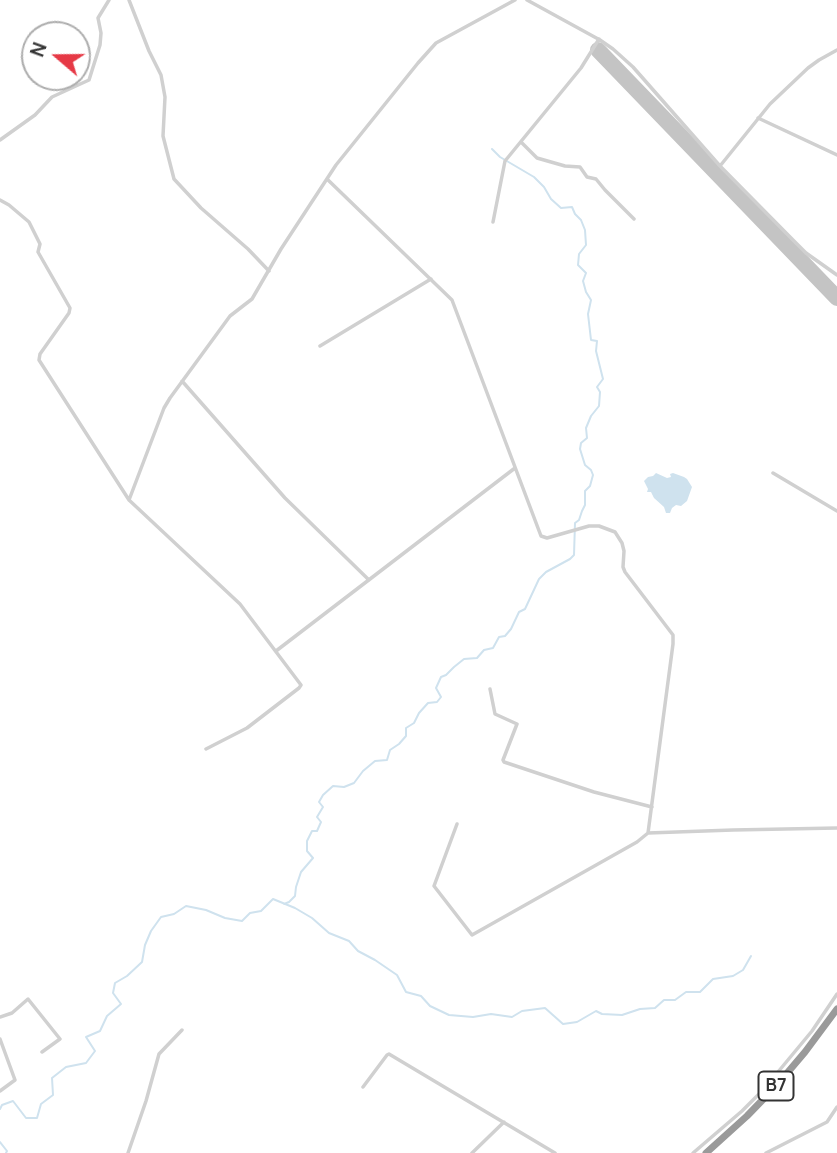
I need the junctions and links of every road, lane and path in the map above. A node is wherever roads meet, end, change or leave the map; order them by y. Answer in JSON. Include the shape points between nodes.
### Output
{"nodes":[{"id":1,"x":109,"y":0,"type":"edge"},
{"id":2,"x":129,"y":0,"type":"edge"},
{"id":3,"x":515,"y":0,"type":"edge"},
{"id":4,"x":527,"y":0,"type":"edge"},
{"id":5,"x":599,"y":39,"type":"junction"},
{"id":6,"x":837,"y":50,"type":"edge"},
{"id":7,"x":758,"y":118,"type":"junction"},
{"id":8,"x":0,"y":140,"type":"edge"},
{"id":9,"x":521,"y":142,"type":"junction"},
{"id":10,"x":837,"y":155,"type":"edge"},
{"id":11,"x":720,"y":166,"type":"junction"},
{"id":12,"x":327,"y":179,"type":"junction"},
{"id":13,"x":0,"y":200,"type":"edge"},
{"id":14,"x":635,"y":219,"type":"dead end"},
{"id":15,"x":493,"y":222,"type":"dead end"},
{"id":16,"x":269,"y":271,"type":"junction"},
{"id":17,"x":837,"y":275,"type":"edge"},
{"id":18,"x":431,"y":279,"type":"junction"},
{"id":19,"x":320,"y":346,"type":"dead end"},
{"id":20,"x":182,"y":381,"type":"junction"},
{"id":21,"x":515,"y":468,"type":"junction"},
{"id":22,"x":773,"y":473,"type":"dead end"},
{"id":23,"x":129,"y":500,"type":"junction"},
{"id":24,"x":837,"y":511,"type":"edge"},
{"id":25,"x":369,"y":580,"type":"junction"},
{"id":26,"x":276,"y":651,"type":"junction"},
{"id":27,"x":490,"y":690,"type":"dead end"},
{"id":28,"x":206,"y":749,"type":"dead end"},
{"id":29,"x":652,"y":807,"type":"junction"},
{"id":30,"x":457,"y":824,"type":"dead end"},
{"id":31,"x":837,"y":828,"type":"edge"},
{"id":32,"x":648,"y":834,"type":"junction"},
{"id":33,"x":837,"y":994,"type":"edge"},
{"id":34,"x":836,"y":1012,"type":"edge"},
{"id":35,"x":0,"y":1017,"type":"edge"},
{"id":36,"x":182,"y":1030,"type":"dead end"},
{"id":37,"x":0,"y":1039,"type":"edge"},
{"id":38,"x":42,"y":1052,"type":"dead end"},
{"id":39,"x":363,"y":1087,"type":"dead end"},
{"id":40,"x":0,"y":1091,"type":"edge"},
{"id":41,"x":837,"y":1107,"type":"edge"},
{"id":42,"x":744,"y":1114,"type":"junction"},
{"id":43,"x":504,"y":1122,"type":"junction"},
{"id":44,"x":128,"y":1153,"type":"edge"},
{"id":45,"x":472,"y":1153,"type":"edge"},
{"id":46,"x":555,"y":1153,"type":"edge"},
{"id":47,"x":693,"y":1153,"type":"edge"},
{"id":48,"x":706,"y":1153,"type":"edge"},
{"id":49,"x":766,"y":1153,"type":"edge"}],
"edges":[{"from":1,"to":8,"type":"street","via":[[98,18],[100,45],[89,80],[52,97]]},
{"from":2,"to":16,"type":"street","via":[[161,75],[166,97],[163,136],[174,179]]},
{"from":3,"to":12,"type":"street","via":[[436,43]]},
{"from":4,"to":5,"type":"street"},
{"from":5,"to":9,"type":"street"},
{"from":5,"to":11,"type":"street","via":[[633,67]]},
{"from":6,"to":7,"type":"street","via":[[808,68]]},
{"from":7,"to":10,"type":"street"},
{"from":7,"to":11,"type":"street"},
{"from":9,"to":14,"type":"street","via":[[537,158],[580,167]]},
{"from":9,"to":15,"type":"street","via":[[505,161]]},
{"from":11,"to":17,"type":"street","via":[[806,253]]},
{"from":12,"to":16,"type":"street"},
{"from":12,"to":18,"type":"street"},
{"from":13,"to":23,"type":"street","via":[[29,222],[40,244],[38,251],[70,308],[39,360]]},
{"from":16,"to":20,"type":"street","via":[[252,299],[230,316]]},
{"from":18,"to":19,"type":"street"},
{"from":18,"to":21,"type":"street","via":[[454,305]]},
{"from":20,"to":23,"type":"street","via":[[167,403]]},
{"from":20,"to":25,"type":"street","via":[[285,498]]},
{"from":21,"to":25,"type":"street"},
{"from":21,"to":29,"type":"street","via":[[541,536],[589,526],[607,528],[618,536],[625,572],[673,635]]},
{"from":22,"to":24,"type":"street"},
{"from":23,"to":26,"type":"street","via":[[240,604]]},
{"from":25,"to":26,"type":"street"},
{"from":26,"to":28,"type":"street","via":[[301,686],[247,728]]},
{"from":27,"to":29,"type":"street","via":[[495,714],[517,724],[505,763]]},
{"from":29,"to":32,"type":"street"},
{"from":30,"to":32,"type":"street","via":[[434,886],[471,935]]},
{"from":31,"to":32,"type":"street"},
{"from":33,"to":42,"type":"street"},
{"from":34,"to":42,"type":"highway","number":"B7","via":[[798,1060]]},
{"from":35,"to":38,"type":"street","via":[[28,999],[61,1039]]},
{"from":36,"to":44,"type":"street","via":[[159,1054]]},
{"from":37,"to":40,"type":"street","via":[[15,1080]]},
{"from":39,"to":43,"type":"street","via":[[389,1054]]},
{"from":41,"to":49,"type":"street","via":[[827,1122]]},
{"from":42,"to":47,"type":"street"},
{"from":42,"to":48,"type":"highway","number":"B7"},
{"from":43,"to":45,"type":"street"},
{"from":43,"to":46,"type":"street"}]}
